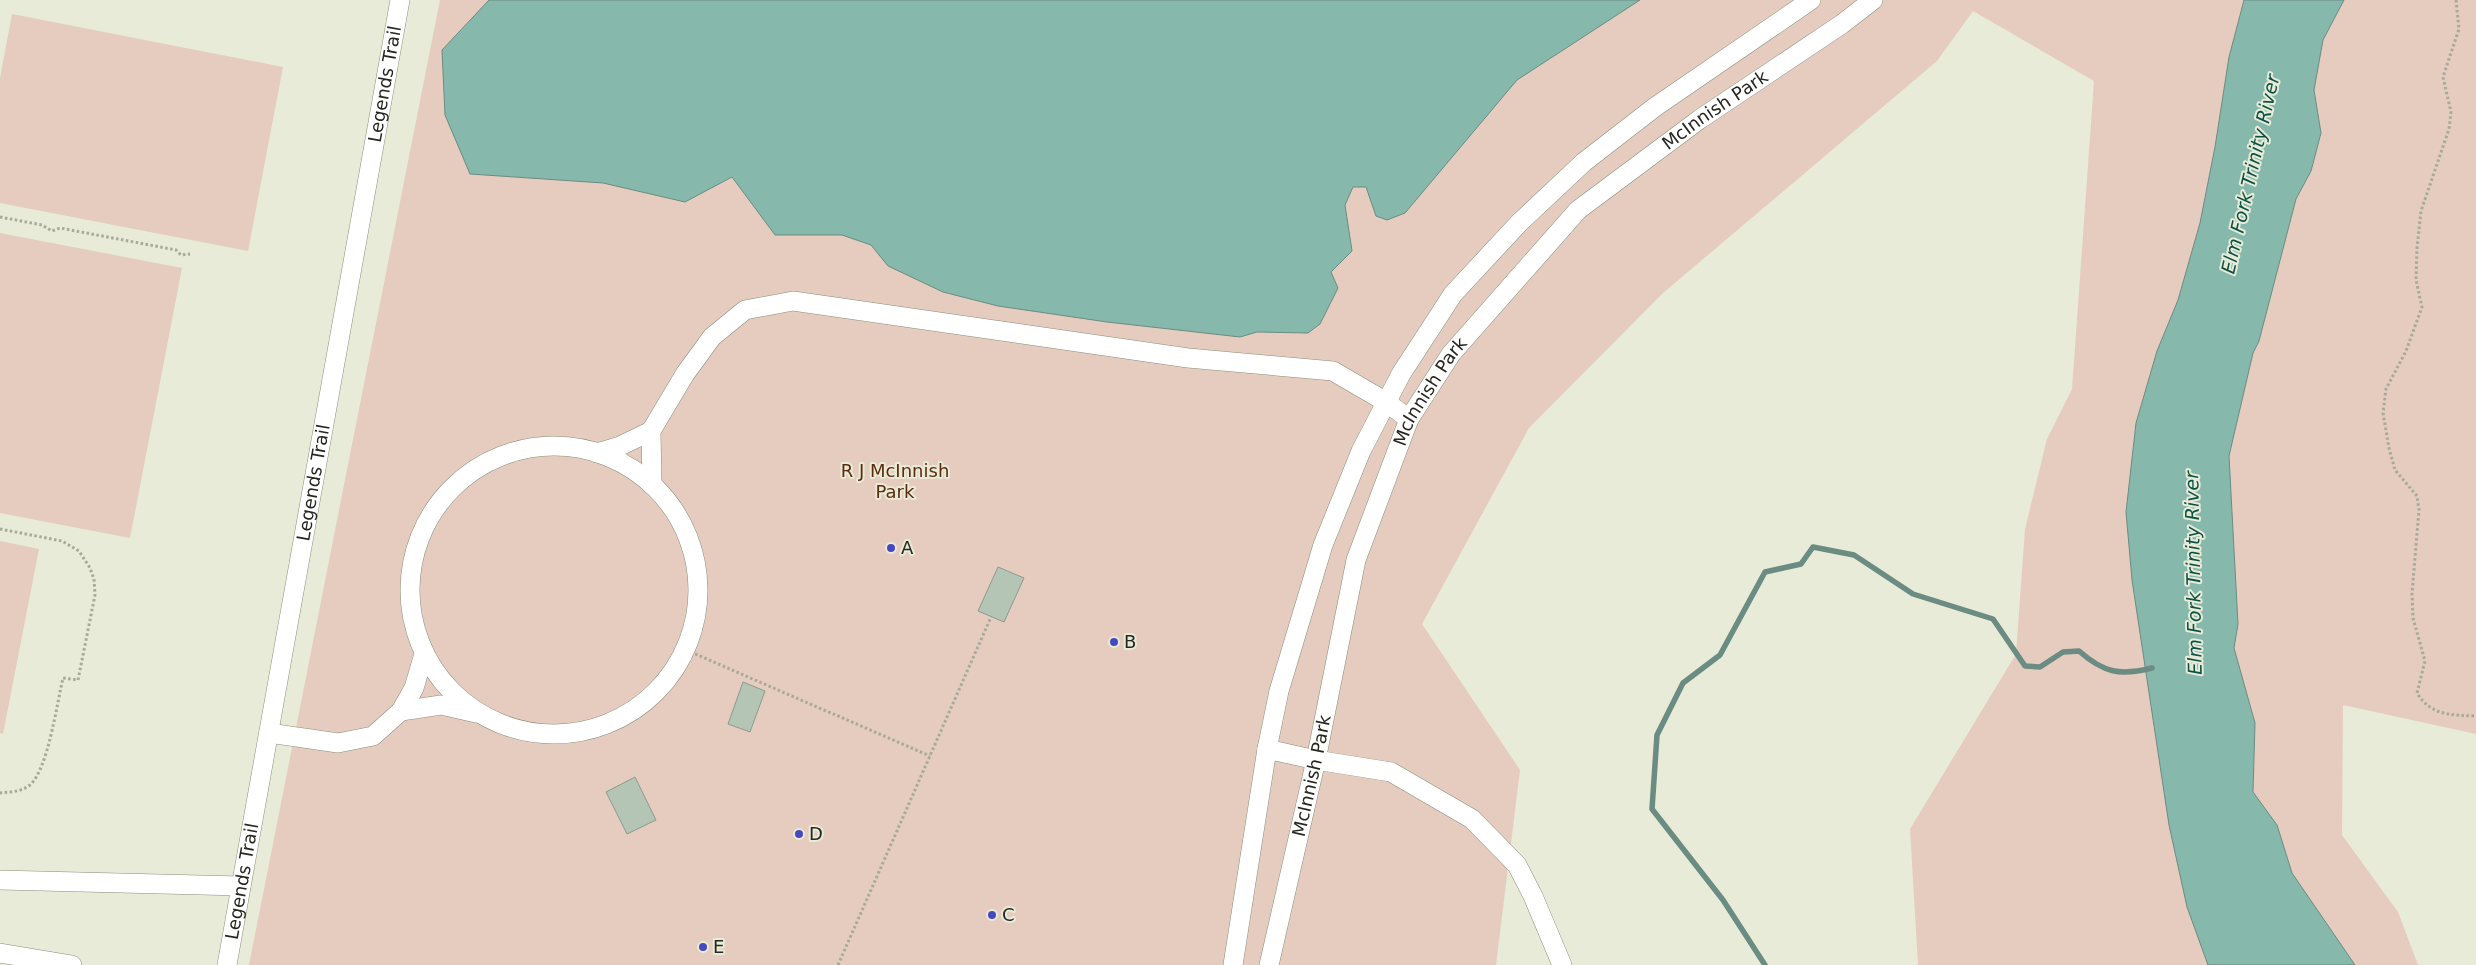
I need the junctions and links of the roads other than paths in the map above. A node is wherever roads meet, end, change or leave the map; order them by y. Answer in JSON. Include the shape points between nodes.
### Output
{"nodes":[{"id":1,"x":400,"y":0,"type":"edge"},
{"id":2,"x":1811,"y":0,"type":"edge"},
{"id":3,"x":1873,"y":0,"type":"edge"},
{"id":4,"x":1386,"y":402,"type":"junction"},
{"id":5,"x":1409,"y":419,"type":"junction"},
{"id":6,"x":651,"y":431,"type":"junction"},
{"id":7,"x":597,"y":453,"type":"junction"},
{"id":8,"x":652,"y":485,"type":"junction"},
{"id":9,"x":424,"y":654,"type":"junction"},
{"id":10,"x":401,"y":711,"type":"junction"},
{"id":11,"x":479,"y":714,"type":"junction"},
{"id":12,"x":269,"y":732,"type":"junction"},
{"id":13,"x":1267,"y":749,"type":"junction"},
{"id":14,"x":1316,"y":760,"type":"junction"},
{"id":15,"x":0,"y":880,"type":"edge"},
{"id":16,"x":241,"y":886,"type":"junction"},
{"id":17,"x":0,"y":952,"type":"edge"},
{"id":18,"x":72,"y":965,"type":"edge"},
{"id":19,"x":227,"y":965,"type":"edge"},
{"id":20,"x":1233,"y":965,"type":"edge"},
{"id":21,"x":1269,"y":965,"type":"edge"},
{"id":22,"x":1562,"y":965,"type":"edge"}],
"edges":[{"from":1,"to":12,"type":"street","name":"Legends Trail"},
{"from":2,"to":4,"type":"street","name":"McInnish Park","via":[[1655,107],[1555,189],[1452,294]]},
{"from":3,"to":5,"type":"street","name":"McInnish Park","via":[[1700,119],[1578,210],[1451,354]]},
{"from":4,"to":5,"type":"street"},
{"from":4,"to":6,"type":"street","via":[[1333,371],[1188,358],[793,301],[744,310],[712,337],[685,374]]},
{"from":4,"to":13,"type":"street","name":"McInnish Park","via":[[1361,451],[1323,545],[1279,691]]},
{"from":5,"to":14,"type":"street","name":"McInnish Park","via":[[1356,560]]},
{"from":6,"to":7,"type":"street"},
{"from":6,"to":8,"type":"street"},
{"from":7,"to":8,"type":"street","via":[[626,466]]},
{"from":7,"to":9,"type":"street","via":[[562,446],[526,449],[492,460],[462,479],[438,505],[420,536],[410,575],[411,616]]},
{"from":8,"to":11,"type":"street","via":[[676,512],[691,544],[697,571],[697,616],[686,650],[664,684],[634,711],[597,728],[557,735],[516,730]]},
{"from":9,"to":10,"type":"street","via":[[414,688]]},
{"from":9,"to":11,"type":"street","via":[[447,688]]},
{"from":10,"to":11,"type":"street","via":[[441,705]]},
{"from":10,"to":12,"type":"street","via":[[374,736],[338,743]]},
{"from":12,"to":16,"type":"street","name":"Legends Trail"},
{"from":13,"to":14,"type":"street"},
{"from":13,"to":20,"type":"street","name":"McInnish Park"},
{"from":14,"to":21,"type":"street","name":"McInnish Park"},
{"from":14,"to":22,"type":"street","via":[[1390,772],[1472,818],[1517,865]]},
{"from":15,"to":16,"type":"street"},
{"from":16,"to":19,"type":"street","name":"Legends Trail"},
{"from":17,"to":18,"type":"street"}]}
